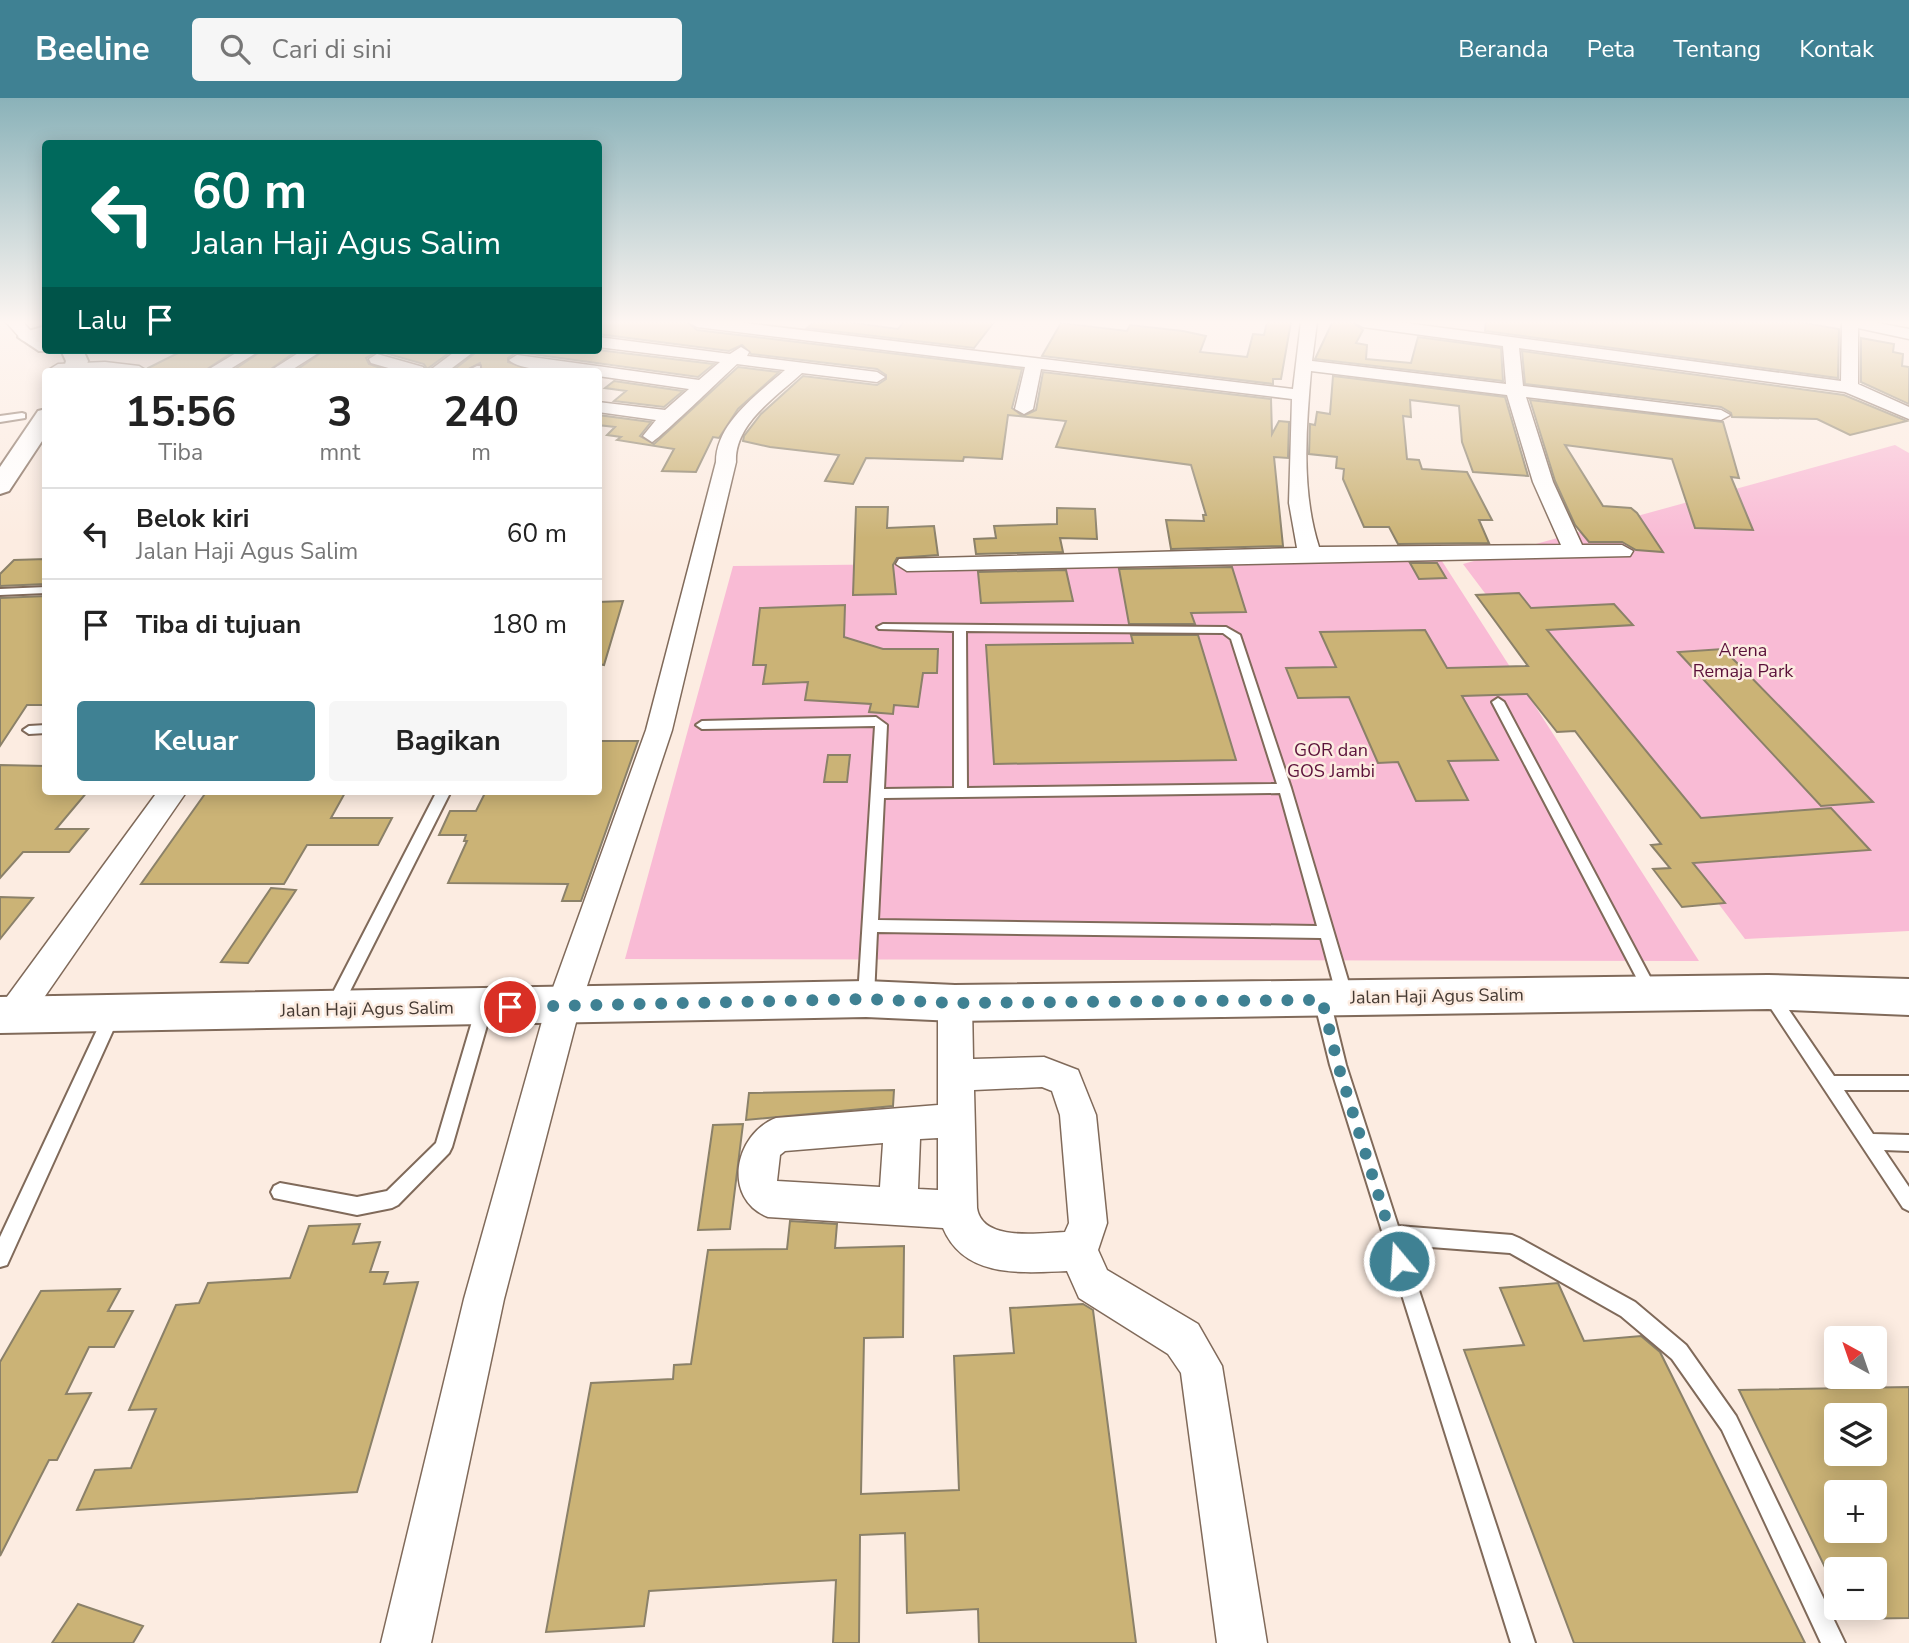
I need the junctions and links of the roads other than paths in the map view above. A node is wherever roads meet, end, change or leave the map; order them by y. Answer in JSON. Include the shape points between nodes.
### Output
{"nodes":[{"id":1,"x":694,"y":394,"type":"edge"},
{"id":2,"x":774,"y":394,"type":"edge"},
{"id":3,"x":1027,"y":394,"type":"edge"},
{"id":4,"x":1294,"y":394,"type":"edge"},
{"id":5,"x":1516,"y":394,"type":"edge"},
{"id":6,"x":1542,"y":394,"type":"edge"},
{"id":7,"x":1865,"y":394,"type":"edge"},
{"id":8,"x":1301,"y":395,"type":"joint"},
{"id":9,"x":602,"y":408,"type":"edge"},
{"id":10,"x":1024,"y":409,"type":"dead end"},
{"id":11,"x":26,"y":412,"type":"edge"},
{"id":12,"x":1909,"y":414,"type":"edge"},
{"id":13,"x":1721,"y":415,"type":"dead end"},
{"id":14,"x":669,"y":416,"type":"junction"},
{"id":15,"x":652,"y":436,"type":"dead end"},
{"id":16,"x":0,"y":444,"type":"edge"},
{"id":17,"x":0,"y":486,"type":"edge"},
{"id":18,"x":1574,"y":551,"type":"junction"},
{"id":19,"x":1622,"y":551,"type":"dead end"},
{"id":20,"x":1310,"y":554,"type":"junction"},
{"id":21,"x":907,"y":564,"type":"dead end"},
{"id":22,"x":42,"y":590,"type":"edge"},
{"id":23,"x":0,"y":592,"type":"edge"},
{"id":24,"x":883,"y":627,"type":"dead end"},
{"id":25,"x":960,"y":628,"type":"junction"},
{"id":26,"x":1499,"y":702,"type":"dead end"},
{"id":27,"x":702,"y":725,"type":"dead end"},
{"id":28,"x":42,"y":729,"type":"edge"},
{"id":29,"x":29,"y":730,"type":"dead end"},
{"id":30,"x":1285,"y":788,"type":"junction"},
{"id":31,"x":961,"y":793,"type":"junction"},
{"id":32,"x":879,"y":794,"type":"junction"},
{"id":33,"x":170,"y":795,"type":"edge"},
{"id":34,"x":442,"y":795,"type":"edge"},
{"id":35,"x":870,"y":926,"type":"junction"},
{"id":36,"x":1327,"y":932,"type":"junction"},
{"id":37,"x":1768,"y":992,"type":"junction"},
{"id":38,"x":1651,"y":993,"type":"junction"},
{"id":39,"x":1909,"y":997,"type":"edge"},
{"id":40,"x":1334,"y":998,"type":"junction"},
{"id":41,"x":866,"y":999,"type":"junction"},
{"id":42,"x":955,"y":1003,"type":"junction"},
{"id":43,"x":563,"y":1007,"type":"junction"},
{"id":44,"x":484,"y":1008,"type":"junction"},
{"id":45,"x":332,"y":1010,"type":"junction"},
{"id":46,"x":113,"y":1012,"type":"junction"},
{"id":47,"x":7,"y":1015,"type":"edge"},
{"id":48,"x":956,"y":1074,"type":"junction"},
{"id":49,"x":1829,"y":1083,"type":"junction"},
{"id":50,"x":1909,"y":1083,"type":"edge"},
{"id":51,"x":956,"y":1120,"type":"junction"},
{"id":52,"x":903,"y":1124,"type":"junction"},
{"id":53,"x":1869,"y":1142,"type":"junction"},
{"id":54,"x":1909,"y":1143,"type":"edge"},
{"id":55,"x":280,"y":1192,"type":"dead end"},
{"id":56,"x":1909,"y":1202,"type":"edge"},
{"id":57,"x":898,"y":1207,"type":"junction"},
{"id":58,"x":959,"y":1210,"type":"junction"},
{"id":59,"x":1391,"y":1236,"type":"junction"},
{"id":60,"x":1078,"y":1251,"type":"junction"},
{"id":61,"x":0,"y":1258,"type":"edge"},
{"id":62,"x":406,"y":1643,"type":"edge"},
{"id":63,"x":1242,"y":1643,"type":"edge"},
{"id":64,"x":1523,"y":1643,"type":"edge"},
{"id":65,"x":1833,"y":1643,"type":"edge"}],
"edges":[{"from":1,"to":14,"type":"street"},
{"from":2,"to":43,"type":"street","via":[[727,446],[659,730]]},
{"from":3,"to":10,"type":"street"},
{"from":4,"to":8,"type":"street"},
{"from":5,"to":18,"type":"street","via":[[1543,482]]},
{"from":6,"to":13,"type":"street"},
{"from":7,"to":12,"type":"street"},
{"from":8,"to":20,"type":"street","via":[[1298,476]]},
{"from":9,"to":14,"type":"street"},
{"from":11,"to":16,"type":"main road"},
{"from":11,"to":17,"type":"main road"},
{"from":14,"to":15,"type":"street"},
{"from":18,"to":19,"type":"street"},
{"from":18,"to":20,"type":"street"},
{"from":20,"to":21,"type":"street"},
{"from":22,"to":23,"type":"lane"},
{"from":24,"to":25,"type":"lane"},
{"from":25,"to":30,"type":"lane","via":[[1226,630],[1236,637]]},
{"from":25,"to":31,"type":"lane"},
{"from":26,"to":38,"type":"lane"},
{"from":27,"to":32,"type":"lane","via":[[876,721],[883,730]]},
{"from":28,"to":29,"type":"lane"},
{"from":30,"to":31,"type":"lane"},
{"from":30,"to":36,"type":"lane"},
{"from":31,"to":32,"type":"lane"},
{"from":32,"to":35,"type":"lane"},
{"from":33,"to":47,"type":"street"},
{"from":34,"to":45,"type":"lane"},
{"from":35,"to":36,"type":"lane"},
{"from":35,"to":41,"type":"lane"},
{"from":36,"to":40,"type":"lane"},
{"from":37,"to":38,"type":"main road","name":"Jalan Haji Agus Salim"},
{"from":37,"to":39,"type":"main road","name":"Jalan Haji Agus Salim"},
{"from":37,"to":49,"type":"lane"},
{"from":38,"to":40,"type":"main road","name":"Jalan Haji Agus Salim"},
{"from":40,"to":42,"type":"main road","name":"Jalan Haji Agus Salim"},
{"from":40,"to":59,"type":"lane","via":[[1338,1065]]},
{"from":41,"to":42,"type":"main road","name":"Jalan Haji Agus Salim"},
{"from":41,"to":43,"type":"main road","name":"Jalan Haji Agus Salim"},
{"from":42,"to":48,"type":"street"},
{"from":43,"to":44,"type":"main road","name":"Jalan Haji Agus Salim"},
{"from":43,"to":62,"type":"street","via":[[484,1299]]},
{"from":44,"to":45,"type":"main road","name":"Jalan Haji Agus Salim"},
{"from":44,"to":55,"type":"lane","via":[[443,1147],[392,1199],[357,1206]]},
{"from":45,"to":46,"type":"main road","name":"Jalan Haji Agus Salim"},
{"from":46,"to":47,"type":"main road","name":"Jalan Haji Agus Salim"},
{"from":46,"to":61,"type":"lane"},
{"from":48,"to":51,"type":"street"},
{"from":48,"to":60,"type":"street","via":[[1044,1072],[1066,1081],[1078,1115],[1087,1223]]},
{"from":49,"to":50,"type":"lane"},
{"from":49,"to":53,"type":"lane"},
{"from":51,"to":52,"type":"street"},
{"from":51,"to":58,"type":"street"},
{"from":52,"to":57,"type":"street"},
{"from":52,"to":57,"type":"street","via":[[776,1135],[763,1147],[758,1186],[768,1199]]},
{"from":53,"to":54,"type":"lane"},
{"from":53,"to":56,"type":"lane"},
{"from":57,"to":58,"type":"street"},
{"from":58,"to":60,"type":"street","via":[[965,1232],[975,1245],[993,1250]]},
{"from":59,"to":64,"type":"lane"},
{"from":59,"to":65,"type":"lane","via":[[1512,1244],[1629,1310],[1679,1352],[1729,1423]]},
{"from":60,"to":63,"type":"street","via":[[1093,1284],[1183,1339],[1201,1366]]}]}
